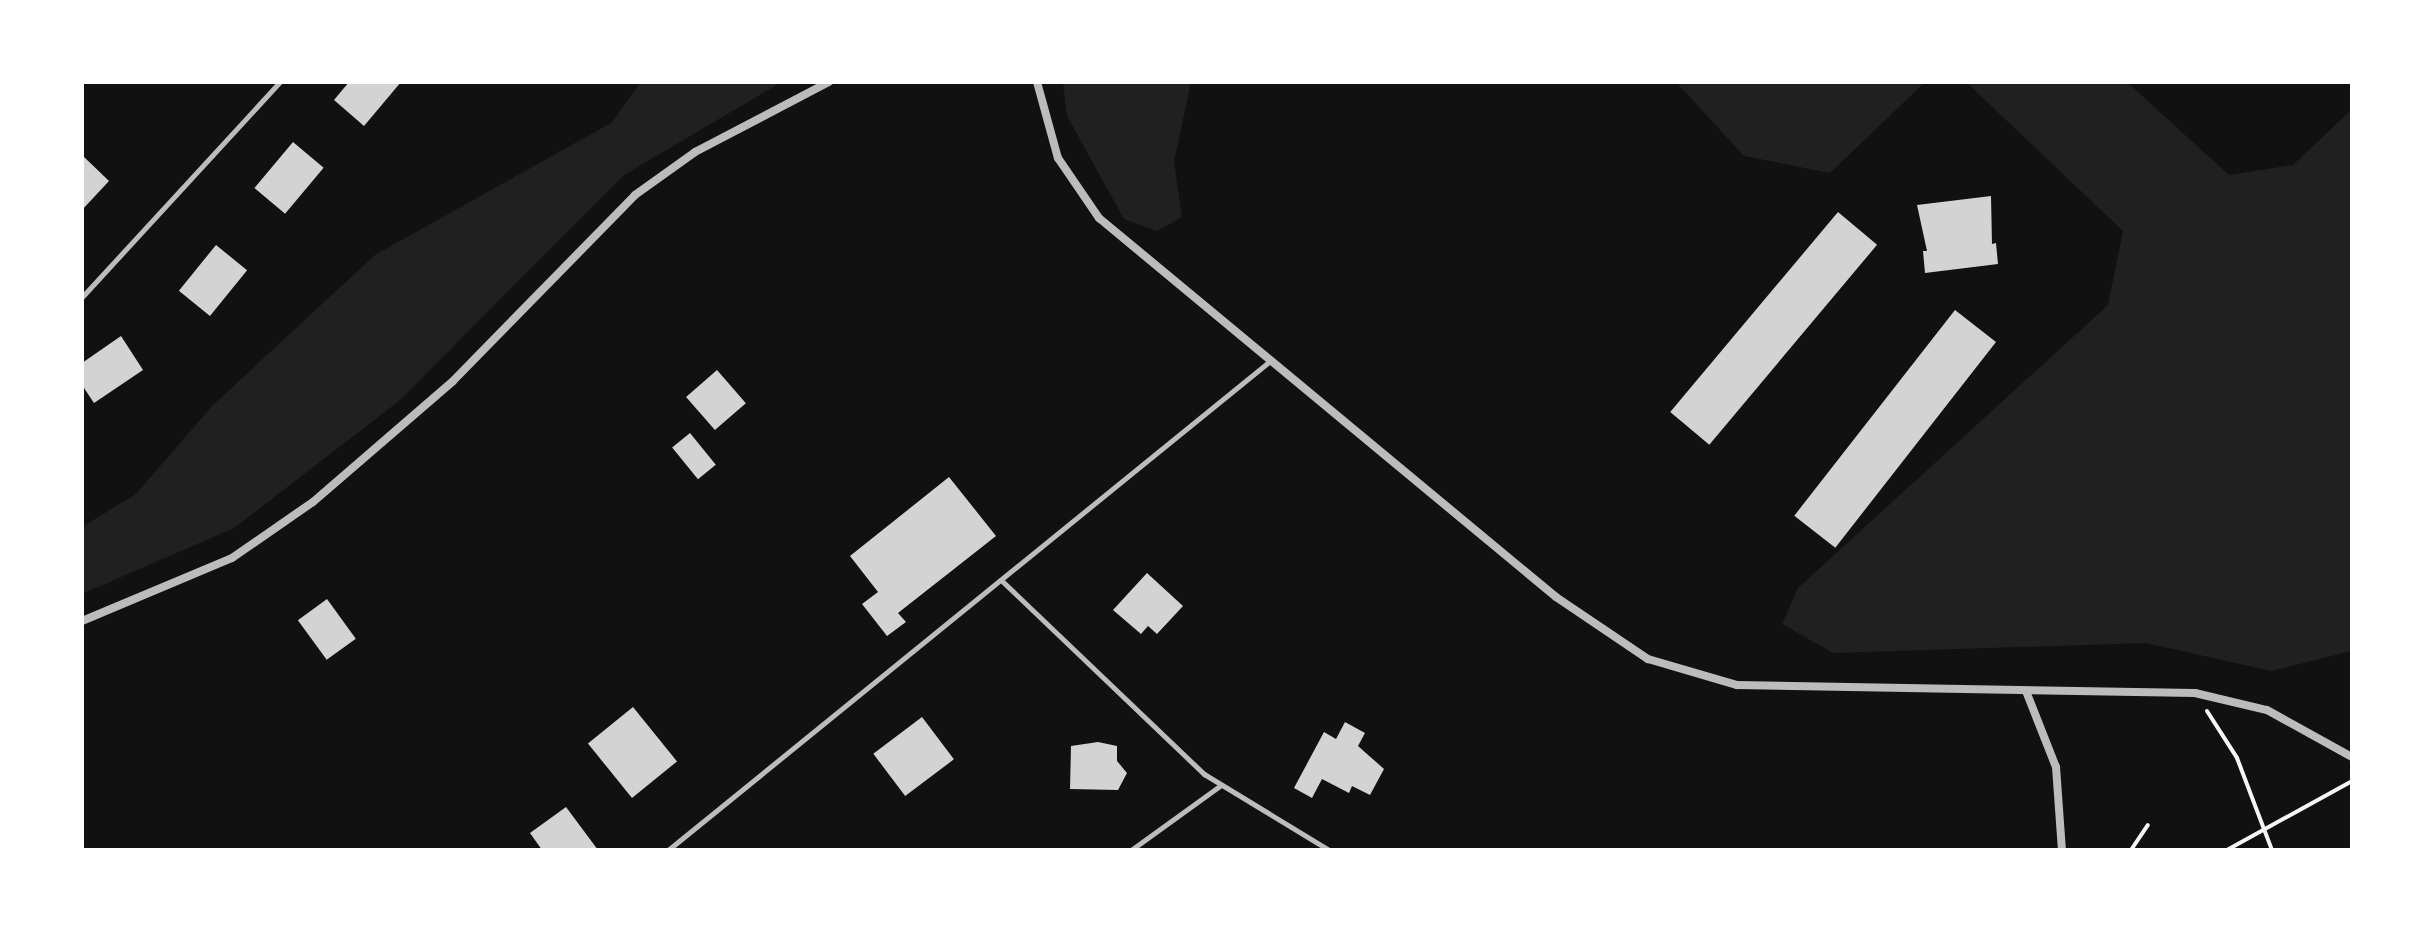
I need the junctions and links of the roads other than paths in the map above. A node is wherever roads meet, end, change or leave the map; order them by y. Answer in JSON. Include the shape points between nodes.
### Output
{"nodes":[{"id":1,"x":280,"y":82,"type":"edge"},
{"id":2,"x":829,"y":82,"type":"edge"},
{"id":3,"x":1037,"y":82,"type":"edge"},
{"id":4,"x":82,"y":297,"type":"edge"},
{"id":5,"x":1270,"y":360,"type":"junction"},
{"id":6,"x":1001,"y":580,"type":"junction"},
{"id":7,"x":82,"y":621,"type":"edge"},
{"id":8,"x":2026,"y":691,"type":"junction"},
{"id":9,"x":2351,"y":758,"type":"edge"},
{"id":10,"x":1221,"y":785,"type":"junction"},
{"id":11,"x":668,"y":850,"type":"edge"},
{"id":12,"x":1131,"y":850,"type":"edge"},
{"id":13,"x":1329,"y":850,"type":"edge"},
{"id":14,"x":2062,"y":850,"type":"edge"}],
"edges":[{"from":1,"to":4,"type":"lane"},
{"from":2,"to":7,"type":"street","via":[[695,152],[635,195],[453,381],[313,502],[232,558]]},
{"from":3,"to":5,"type":"street","via":[[1058,158],[1099,218]]},
{"from":5,"to":6,"type":"lane"},
{"from":5,"to":8,"type":"street","via":[[1556,597],[1648,659],[1737,685]]},
{"from":6,"to":10,"type":"lane"},
{"from":6,"to":11,"type":"lane"},
{"from":8,"to":9,"type":"street","via":[[2195,693],[2267,710]]},
{"from":8,"to":14,"type":"street","via":[[2056,767]]},
{"from":10,"to":12,"type":"lane"},
{"from":10,"to":13,"type":"lane"}]}
